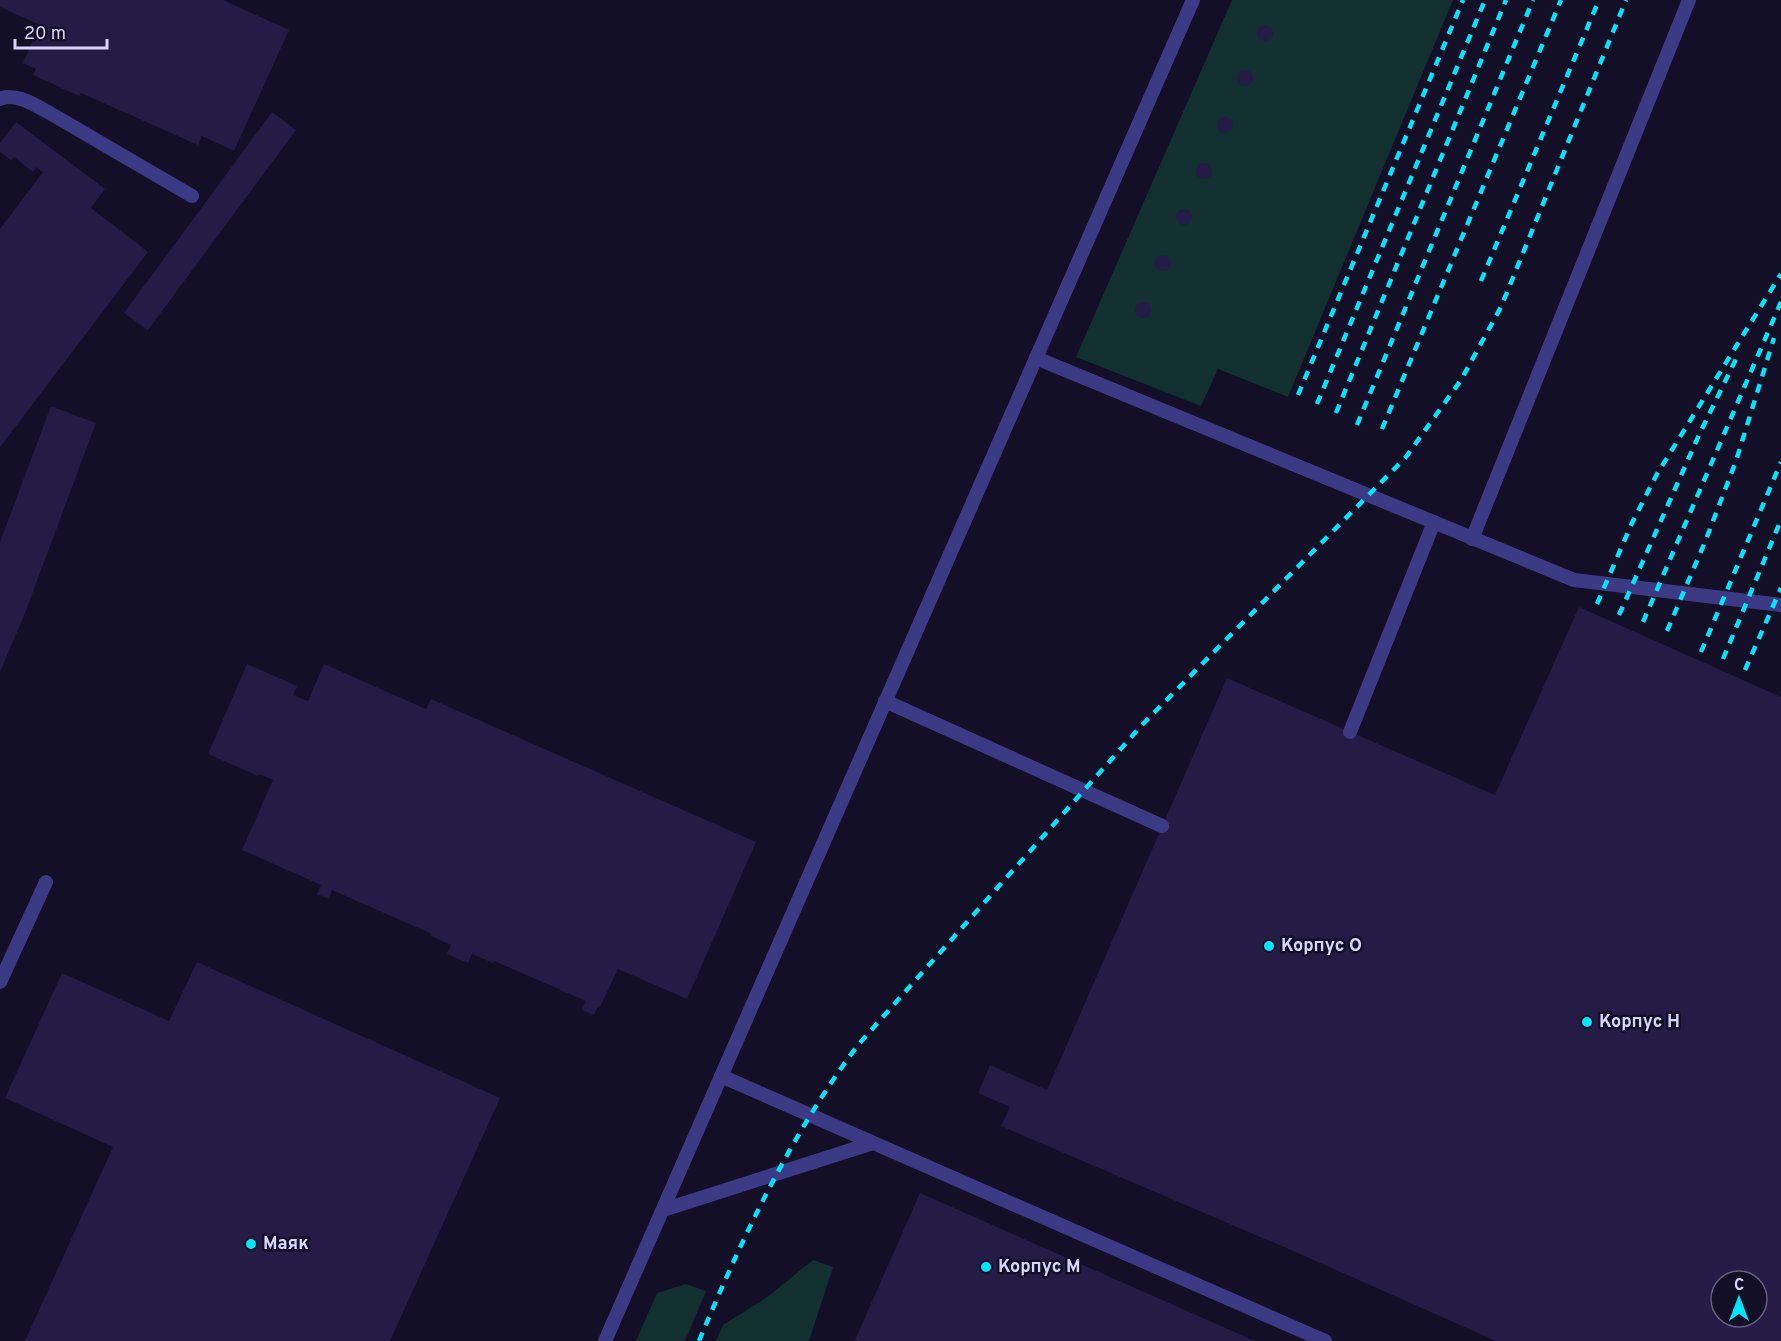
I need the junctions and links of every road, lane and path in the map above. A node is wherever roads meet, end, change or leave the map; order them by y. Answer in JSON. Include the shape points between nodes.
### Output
{"nodes":[{"id":1,"x":1193,"y":0,"type":"edge"},
{"id":2,"x":1689,"y":0,"type":"edge"},
{"id":3,"x":0,"y":99,"type":"edge"},
{"id":4,"x":192,"y":196,"type":"dead end"},
{"id":5,"x":1036,"y":358,"type":"junction"},
{"id":6,"x":1434,"y":522,"type":"junction"},
{"id":7,"x":1472,"y":539,"type":"junction"},
{"id":8,"x":1781,"y":605,"type":"edge"},
{"id":9,"x":885,"y":701,"type":"junction"},
{"id":10,"x":1350,"y":732,"type":"dead end"},
{"id":11,"x":1162,"y":826,"type":"dead end"},
{"id":12,"x":46,"y":882,"type":"dead end"},
{"id":13,"x":0,"y":982,"type":"edge"},
{"id":14,"x":722,"y":1076,"type":"junction"},
{"id":15,"x":873,"y":1143,"type":"junction"},
{"id":16,"x":663,"y":1210,"type":"junction"},
{"id":17,"x":605,"y":1341,"type":"edge"},
{"id":18,"x":1325,"y":1341,"type":"edge"}],
"edges":[{"from":1,"to":5,"type":"lane"},
{"from":2,"to":7,"type":"lane"},
{"from":3,"to":4,"type":"lane","via":[[6,96],[26,100]]},
{"from":5,"to":6,"type":"lane"},
{"from":5,"to":9,"type":"lane"},
{"from":6,"to":7,"type":"lane"},
{"from":6,"to":10,"type":"lane"},
{"from":7,"to":8,"type":"lane","via":[[1574,580]]},
{"from":9,"to":11,"type":"lane"},
{"from":9,"to":14,"type":"lane"},
{"from":12,"to":13,"type":"lane"},
{"from":14,"to":15,"type":"lane"},
{"from":14,"to":16,"type":"lane"},
{"from":15,"to":16,"type":"lane"},
{"from":15,"to":18,"type":"lane"},
{"from":16,"to":17,"type":"lane"}]}
